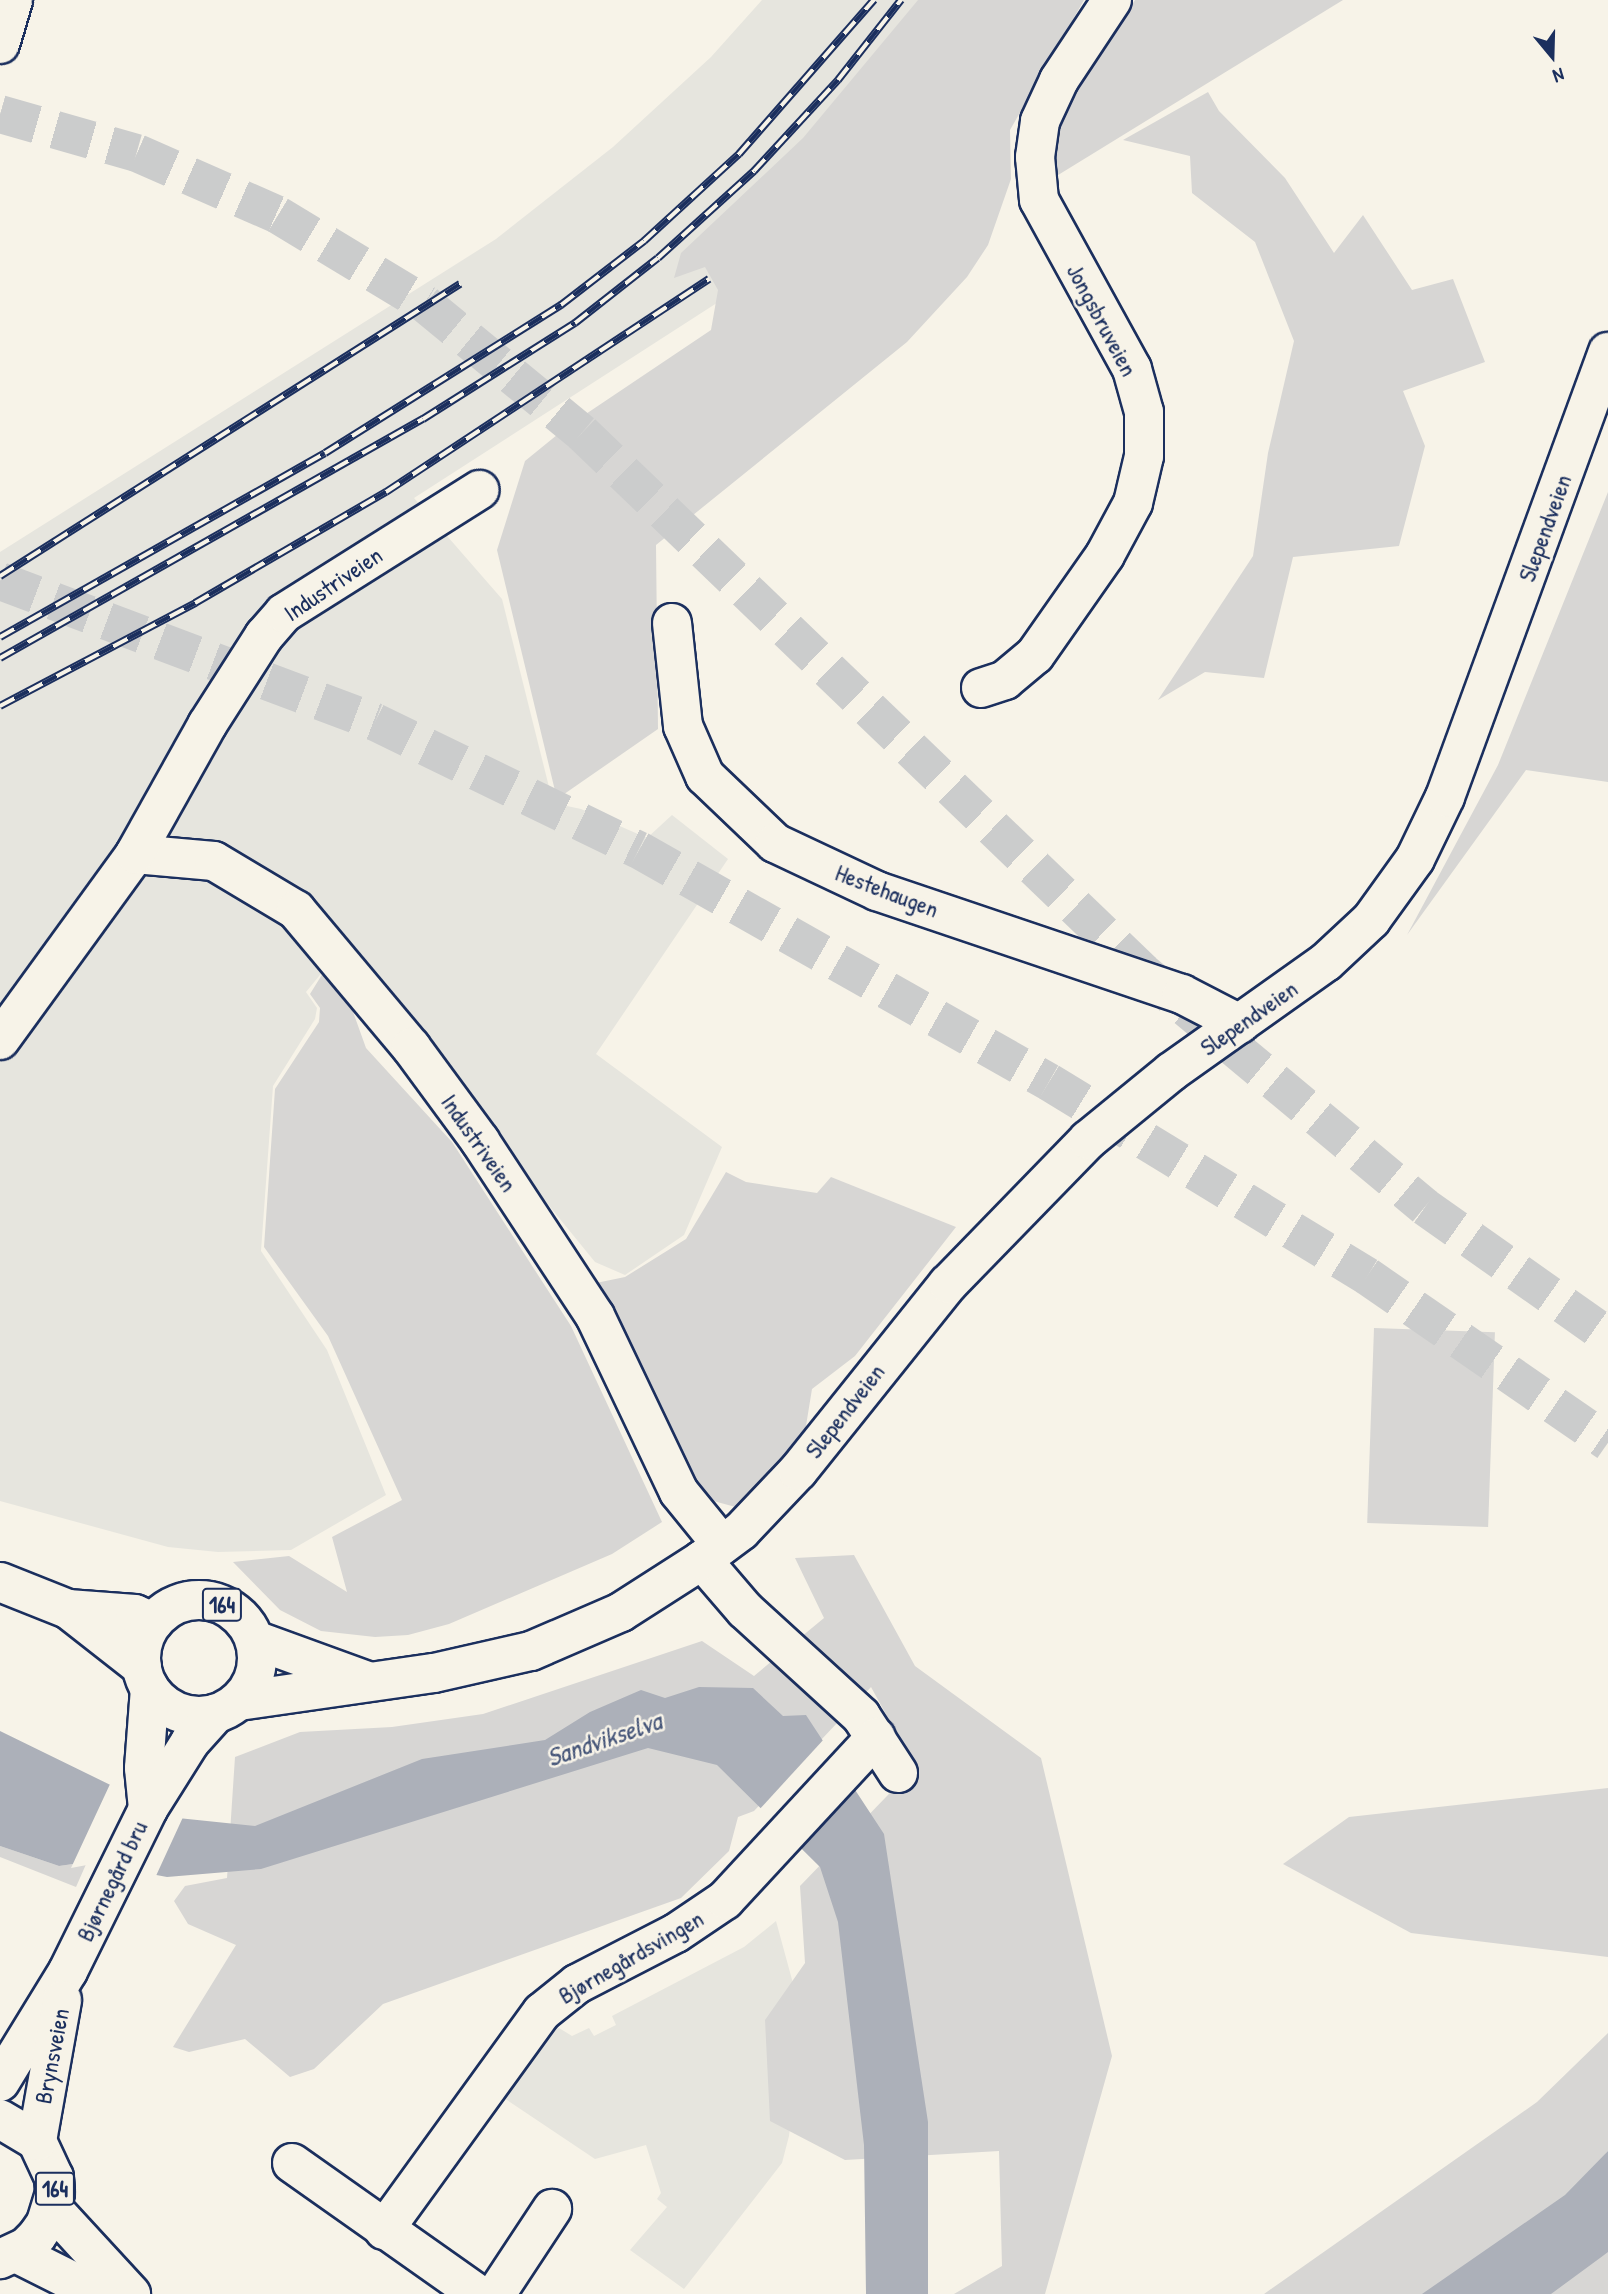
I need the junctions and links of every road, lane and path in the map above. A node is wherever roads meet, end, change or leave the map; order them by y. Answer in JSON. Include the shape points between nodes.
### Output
{"nodes":[{"id":1,"x":13,"y":0,"type":"edge"},
{"id":2,"x":1112,"y":0,"type":"edge"},
{"id":3,"x":0,"y":44,"type":"edge"},
{"id":4,"x":1608,"y":352,"type":"edge"},
{"id":5,"x":479,"y":490,"type":"dead end"},
{"id":6,"x":671,"y":623,"type":"dead end"},
{"id":7,"x":981,"y":688,"type":"dead end"},
{"id":8,"x":135,"y":854,"type":"junction"},
{"id":9,"x":1240,"y":1024,"type":"junction"},
{"id":10,"x":0,"y":1040,"type":"edge"},
{"id":11,"x":712,"y":1553,"type":"junction"},
{"id":12,"x":0,"y":1582,"type":"edge"},
{"id":13,"x":68,"y":1609,"type":"junction"},
{"id":14,"x":153,"y":1622,"type":"junction"},
{"id":15,"x":255,"y":1640,"type":"junction"},
{"id":16,"x":365,"y":1680,"type":"junction"},
{"id":17,"x":147,"y":1694,"type":"junction"},
{"id":18,"x":214,"y":1719,"type":"junction"},
{"id":19,"x":866,"y":1746,"type":"junction"},
{"id":20,"x":898,"y":1773,"type":"dead end"},
{"id":21,"x":148,"y":1810,"type":"junction"},
{"id":22,"x":72,"y":1962,"type":"junction"},
{"id":23,"x":0,"y":2082,"type":"edge"},
{"id":24,"x":0,"y":2119,"type":"edge"},
{"id":25,"x":37,"y":2141,"type":"junction"},
{"id":26,"x":292,"y":2163,"type":"dead end"},
{"id":27,"x":52,"y":2208,"type":"junction"},
{"id":28,"x":552,"y":2209,"type":"dead end"},
{"id":29,"x":384,"y":2230,"type":"junction"},
{"id":30,"x":8,"y":2256,"type":"edge"},
{"id":31,"x":98,"y":2294,"type":"edge"},
{"id":32,"x":131,"y":2294,"type":"edge"},
{"id":33,"x":478,"y":2294,"type":"edge"},
{"id":34,"x":496,"y":2294,"type":"edge"}],
"edges":[{"from":1,"to":3,"type":"street"},
{"from":2,"to":7,"type":"street","name":"Jongsbruveien","via":[[1059,80],[1040,121],[1035,157],[1040,200],[1132,369],[1144,412],[1144,456],[1133,503],[1111,545],[1035,655],[1005,680]]},
{"from":4,"to":9,"type":"street","name":"Slependveien","via":[[1476,718],[1420,850],[1396,889],[1347,943]]},
{"from":5,"to":8,"type":"street","name":"Industriveien","via":[[284,613],[228,689]]},
{"from":6,"to":9,"type":"street","name":"Hestehaugen","via":[[683,726],[705,776],[775,843],[877,891],[1182,994]]},
{"from":8,"to":10,"type":"street","name":"Industriveien"},
{"from":8,"to":11,"type":"street","name":"Industriveien","via":[[214,860],[296,910],[411,1046],[480,1141],[595,1316]]},
{"from":9,"to":11,"type":"street","name":"Slependveien","via":[[1132,1102],[1011,1215],[880,1364],[798,1471]]},
{"from":11,"to":16,"type":"street","via":[[621,1612],[531,1651],[435,1673]]},
{"from":11,"to":19,"type":"street","via":[[745,1611],[861,1716]]},
{"from":12,"to":13,"type":"street"},
{"from":13,"to":14,"type":"street","via":[[135,1614]]},
{"from":13,"to":17,"type":"street"},
{"from":14,"to":15,"type":"street","number":"164","via":[[178,1604],[209,1601],[237,1614]]},
{"from":14,"to":17,"type":"street","via":[[143,1644]]},
{"from":15,"to":16,"type":"street"},
{"from":15,"to":18,"type":"street","number":"164","via":[[256,1672]]},
{"from":16,"to":18,"type":"street"},
{"from":17,"to":18,"type":"street","via":[[177,1712]]},
{"from":17,"to":21,"type":"street","via":[[144,1768]]},
{"from":18,"to":21,"type":"street","number":"164"},
{"from":19,"to":20,"type":"street"},
{"from":19,"to":29,"type":"street","name":"Bjørnegårdsvingen","via":[[710,1912],[577,1984],[542,2012]]},
{"from":21,"to":22,"type":"street","name":"Bjørnegård bru","number":"164"},
{"from":22,"to":23,"type":"street","name":"Brynsveien","number":"164"},
{"from":22,"to":25,"type":"street","name":"Brynsveien","number":"164"},
{"from":24,"to":25,"type":"street","number":"164"},
{"from":25,"to":27,"type":"street","number":"164","via":[[54,2177]]},
{"from":26,"to":29,"type":"street"},
{"from":27,"to":30,"type":"street","number":"164","via":[[37,2236]]},
{"from":27,"to":32,"type":"street"},
{"from":28,"to":34,"type":"street"},
{"from":29,"to":33,"type":"street"},
{"from":30,"to":31,"type":"street"}]}
